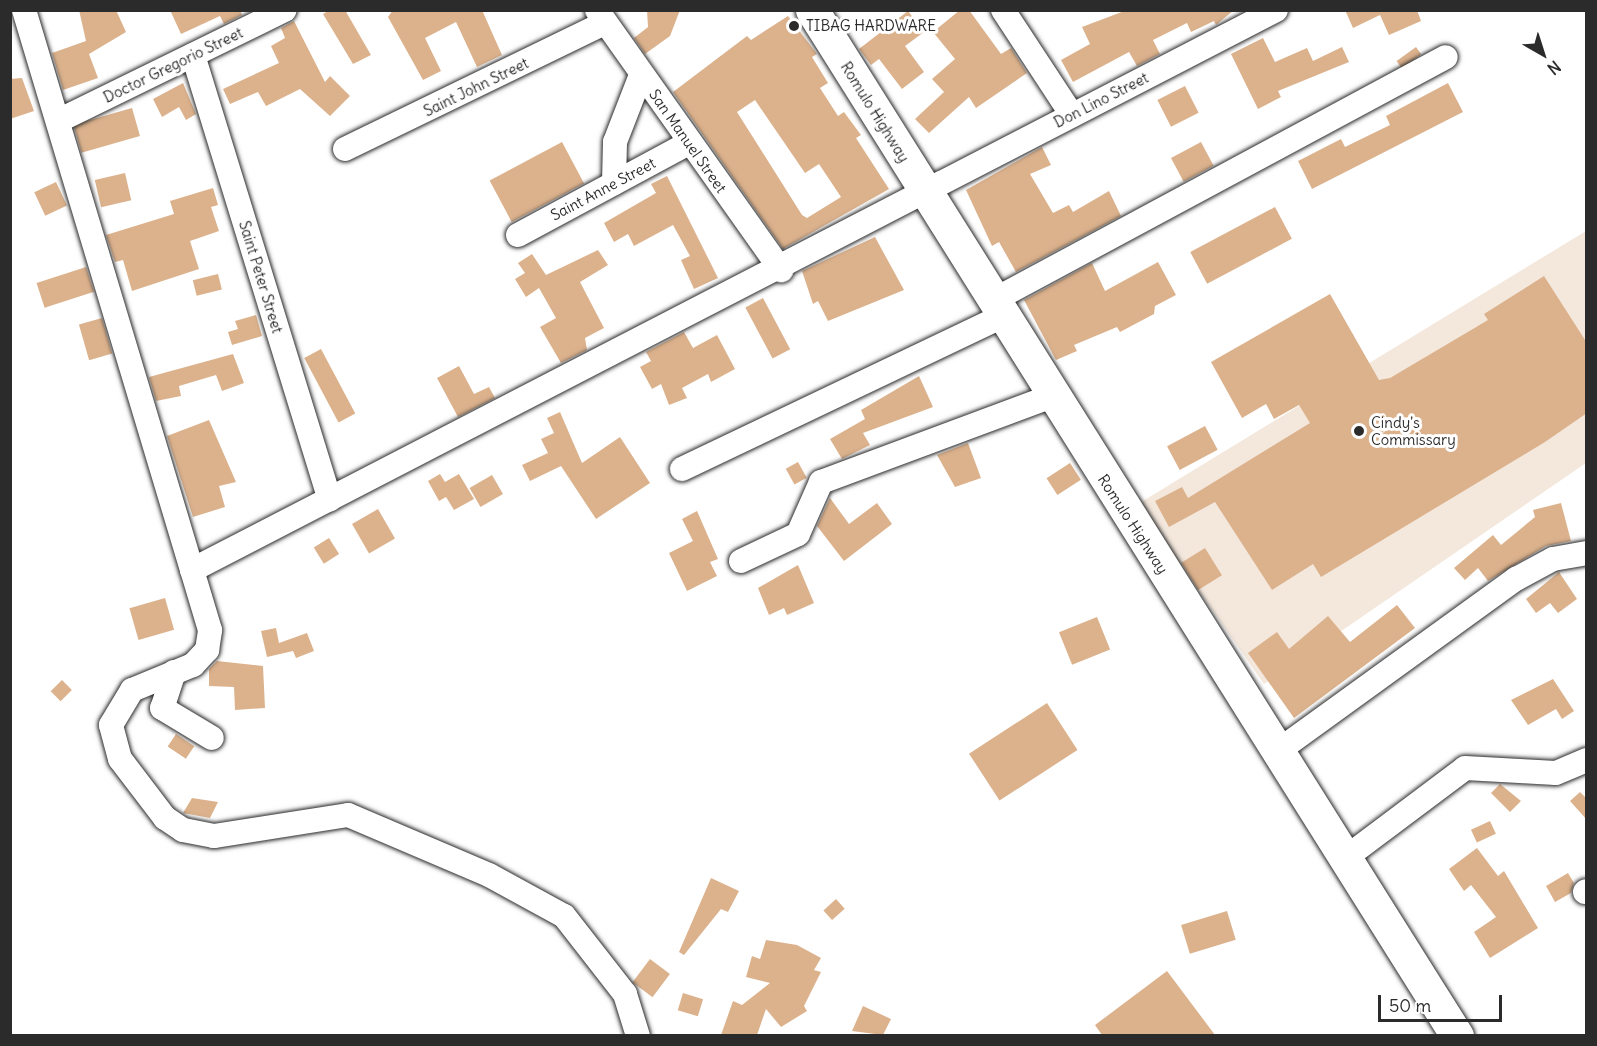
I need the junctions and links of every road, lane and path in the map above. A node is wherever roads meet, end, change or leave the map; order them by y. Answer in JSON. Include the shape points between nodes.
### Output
{"nodes":[{"id":1,"x":24,"y":10,"type":"edge"},
{"id":2,"x":285,"y":10,"type":"edge"},
{"id":3,"x":812,"y":10,"type":"edge"},
{"id":4,"x":1004,"y":10,"type":"edge"},
{"id":5,"x":1276,"y":10,"type":"edge"},
{"id":6,"x":601,"y":17,"type":"edge"},
{"id":7,"x":193,"y":55,"type":"junction"},
{"id":8,"x":1446,"y":57,"type":"dead end"},
{"id":9,"x":641,"y":75,"type":"junction"},
{"id":10,"x":1072,"y":115,"type":"junction"},
{"id":11,"x":60,"y":120,"type":"junction"},
{"id":12,"x":689,"y":143,"type":"junction"},
{"id":13,"x":345,"y":149,"type":"dead end"},
{"id":14,"x":614,"y":183,"type":"junction"},
{"id":15,"x":927,"y":194,"type":"junction"},
{"id":16,"x":518,"y":235,"type":"dead end"},
{"id":17,"x":781,"y":270,"type":"junction"},
{"id":18,"x":996,"y":309,"type":"junction"},
{"id":19,"x":1052,"y":396,"type":"junction"},
{"id":20,"x":682,"y":469,"type":"dead end"},
{"id":21,"x":330,"y":499,"type":"junction"},
{"id":22,"x":1587,"y":553,"type":"edge"},
{"id":23,"x":741,"y":561,"type":"dead end"},
{"id":24,"x":192,"y":570,"type":"junction"},
{"id":25,"x":174,"y":672,"type":"junction"},
{"id":26,"x":212,"y":738,"type":"dead end"},
{"id":27,"x":1278,"y":751,"type":"junction"},
{"id":28,"x":1587,"y":760,"type":"edge"},
{"id":29,"x":1344,"y":859,"type":"junction"},
{"id":30,"x":638,"y":1035,"type":"edge"},
{"id":31,"x":1457,"y":1035,"type":"edge"}],
"edges":[{"from":1,"to":11,"type":"street"},
{"from":2,"to":7,"type":"street","name":"Doctor Gregorio Street"},
{"from":3,"to":15,"type":"highway","name":"Romulo Highway"},
{"from":4,"to":10,"type":"street"},
{"from":5,"to":10,"type":"street","name":"Don Lino Street"},
{"from":6,"to":9,"type":"street","name":"San Manuel Street"},
{"from":6,"to":13,"type":"street","name":"Saint John Street"},
{"from":7,"to":11,"type":"street","name":"Doctor Gregorio Street"},
{"from":7,"to":21,"type":"street","name":"Saint Peter Street"},
{"from":8,"to":18,"type":"street"},
{"from":9,"to":12,"type":"street","name":"San Manuel Street"},
{"from":9,"to":14,"type":"street","via":[[615,142]]},
{"from":10,"to":15,"type":"street","name":"Don Lino Street"},
{"from":11,"to":24,"type":"street"},
{"from":12,"to":14,"type":"street","name":"Saint Anne Street"},
{"from":12,"to":17,"type":"street","name":"San Manuel Street"},
{"from":14,"to":16,"type":"street","name":"Saint Anne Street"},
{"from":15,"to":17,"type":"street","name":"Don Lino Street"},
{"from":15,"to":18,"type":"highway","name":"Romulo Highway"},
{"from":17,"to":21,"type":"street","name":"Don Lino Street"},
{"from":18,"to":19,"type":"highway","name":"Romulo Highway"},
{"from":18,"to":20,"type":"street"},
{"from":19,"to":23,"type":"street","via":[[821,482],[798,534]]},
{"from":19,"to":27,"type":"highway","name":"Romulo Highway"},
{"from":21,"to":24,"type":"street","name":"Don Lino Street"},
{"from":22,"to":27,"type":"street","via":[[1553,559],[1515,579]]},
{"from":24,"to":25,"type":"street","via":[[211,643],[201,658]]},
{"from":25,"to":26,"type":"street","via":[[162,708]]},
{"from":25,"to":30,"type":"street","via":[[132,690],[111,725],[120,759],[173,824],[197,834],[235,835],[348,815],[489,875],[564,916],[625,994]]},
{"from":27,"to":29,"type":"highway","name":"Romulo Highway"},
{"from":28,"to":29,"type":"street","via":[[1556,773],[1465,768]]},
{"from":29,"to":31,"type":"highway","name":"Romulo Highway"}]}
